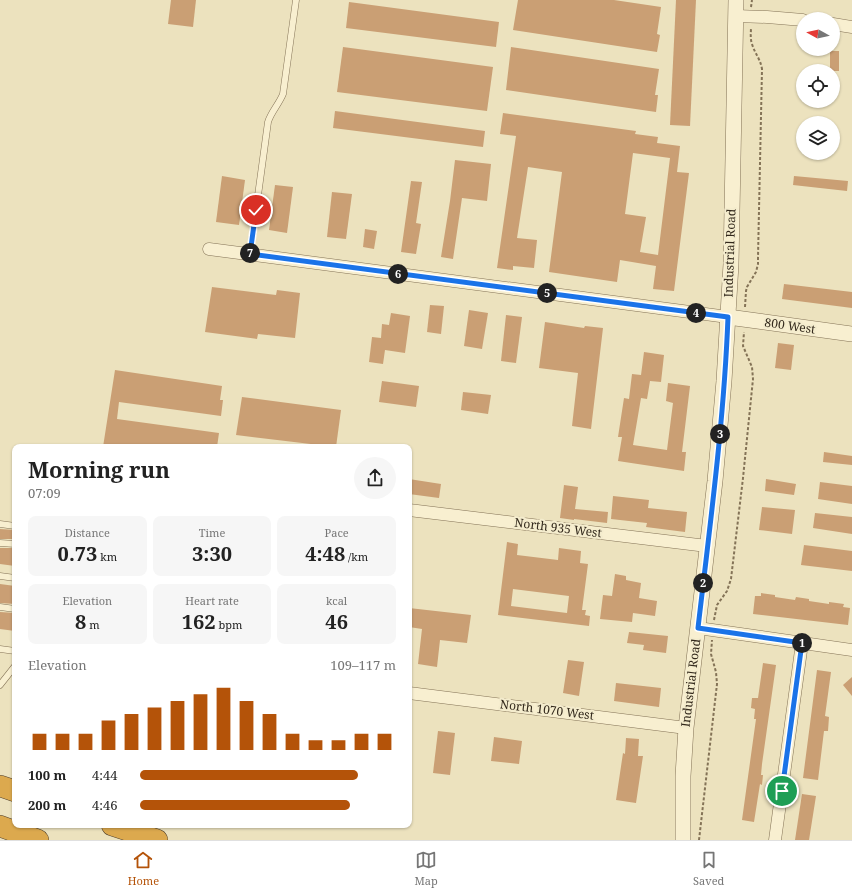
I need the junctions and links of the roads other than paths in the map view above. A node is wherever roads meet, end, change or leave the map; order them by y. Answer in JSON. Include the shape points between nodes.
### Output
{"nodes":[{"id":1,"x":296,"y":0,"type":"edge"},
{"id":2,"x":736,"y":0,"type":"edge"},
{"id":3,"x":736,"y":16,"type":"junction"},
{"id":4,"x":796,"y":19,"type":"edge"},
{"id":5,"x":840,"y":25,"type":"edge"},
{"id":6,"x":852,"y":27,"type":"edge"},
{"id":7,"x":209,"y":249,"type":"dead end"},
{"id":8,"x":250,"y":254,"type":"junction"},
{"id":9,"x":728,"y":317,"type":"junction"},
{"id":10,"x":852,"y":334,"type":"edge"},
{"id":11,"x":412,"y":510,"type":"edge"},
{"id":12,"x":0,"y":524,"type":"edge"},
{"id":13,"x":12,"y":526,"type":"edge"},
{"id":14,"x":0,"y":542,"type":"edge"},
{"id":15,"x":12,"y":544,"type":"edge"},
{"id":16,"x":708,"y":546,"type":"junction"},
{"id":17,"x":0,"y":576,"type":"edge"},
{"id":18,"x":12,"y":578,"type":"edge"},
{"id":19,"x":0,"y":607,"type":"edge"},
{"id":20,"x":12,"y":609,"type":"edge"},
{"id":21,"x":698,"y":628,"type":"junction"},
{"id":22,"x":802,"y":643,"type":"junction"},
{"id":23,"x":0,"y":649,"type":"edge"},
{"id":24,"x":852,"y":650,"type":"edge"},
{"id":25,"x":12,"y":651,"type":"edge"},
{"id":26,"x":12,"y":670,"type":"edge"},
{"id":27,"x":0,"y":685,"type":"edge"},
{"id":28,"x":412,"y":693,"type":"edge"},
{"id":29,"x":686,"y":728,"type":"junction"},
{"id":30,"x":0,"y":786,"type":"edge"},
{"id":31,"x":12,"y":790,"type":"edge"},
{"id":32,"x":0,"y":826,"type":"edge"},
{"id":33,"x":121,"y":828,"type":"edge"},
{"id":34,"x":38,"y":840,"type":"edge"},
{"id":35,"x":157,"y":840,"type":"edge"},
{"id":36,"x":683,"y":840,"type":"edge"},
{"id":37,"x":774,"y":840,"type":"edge"}],
"edges":[{"from":1,"to":8,"type":"lane","via":[[283,94],[268,122]]},
{"from":2,"to":3,"type":"street","name":"Industrial Road"},
{"from":3,"to":4,"type":"street"},
{"from":3,"to":9,"type":"street","name":"Industrial Road"},
{"from":5,"to":6,"type":"street"},
{"from":7,"to":8,"type":"street"},
{"from":8,"to":9,"type":"street"},
{"from":9,"to":10,"type":"street","name":"800 West"},
{"from":9,"to":16,"type":"street","name":"Industrial Road"},
{"from":11,"to":16,"type":"street","name":"North 935 West"},
{"from":12,"to":13,"type":"lane"},
{"from":14,"to":15,"type":"lane"},
{"from":16,"to":21,"type":"street","name":"Industrial Road"},
{"from":17,"to":18,"type":"lane"},
{"from":19,"to":20,"type":"lane"},
{"from":21,"to":22,"type":"street"},
{"from":21,"to":29,"type":"street","name":"Industrial Road"},
{"from":22,"to":24,"type":"street"},
{"from":22,"to":37,"type":"street"},
{"from":23,"to":25,"type":"lane"},
{"from":26,"to":27,"type":"lane"},
{"from":28,"to":29,"type":"street","name":"North 1070 West"},
{"from":29,"to":36,"type":"street","name":"Industrial Road"},
{"from":30,"to":31,"type":"highway"},
{"from":32,"to":34,"type":"highway"},
{"from":33,"to":35,"type":"highway"}]}
